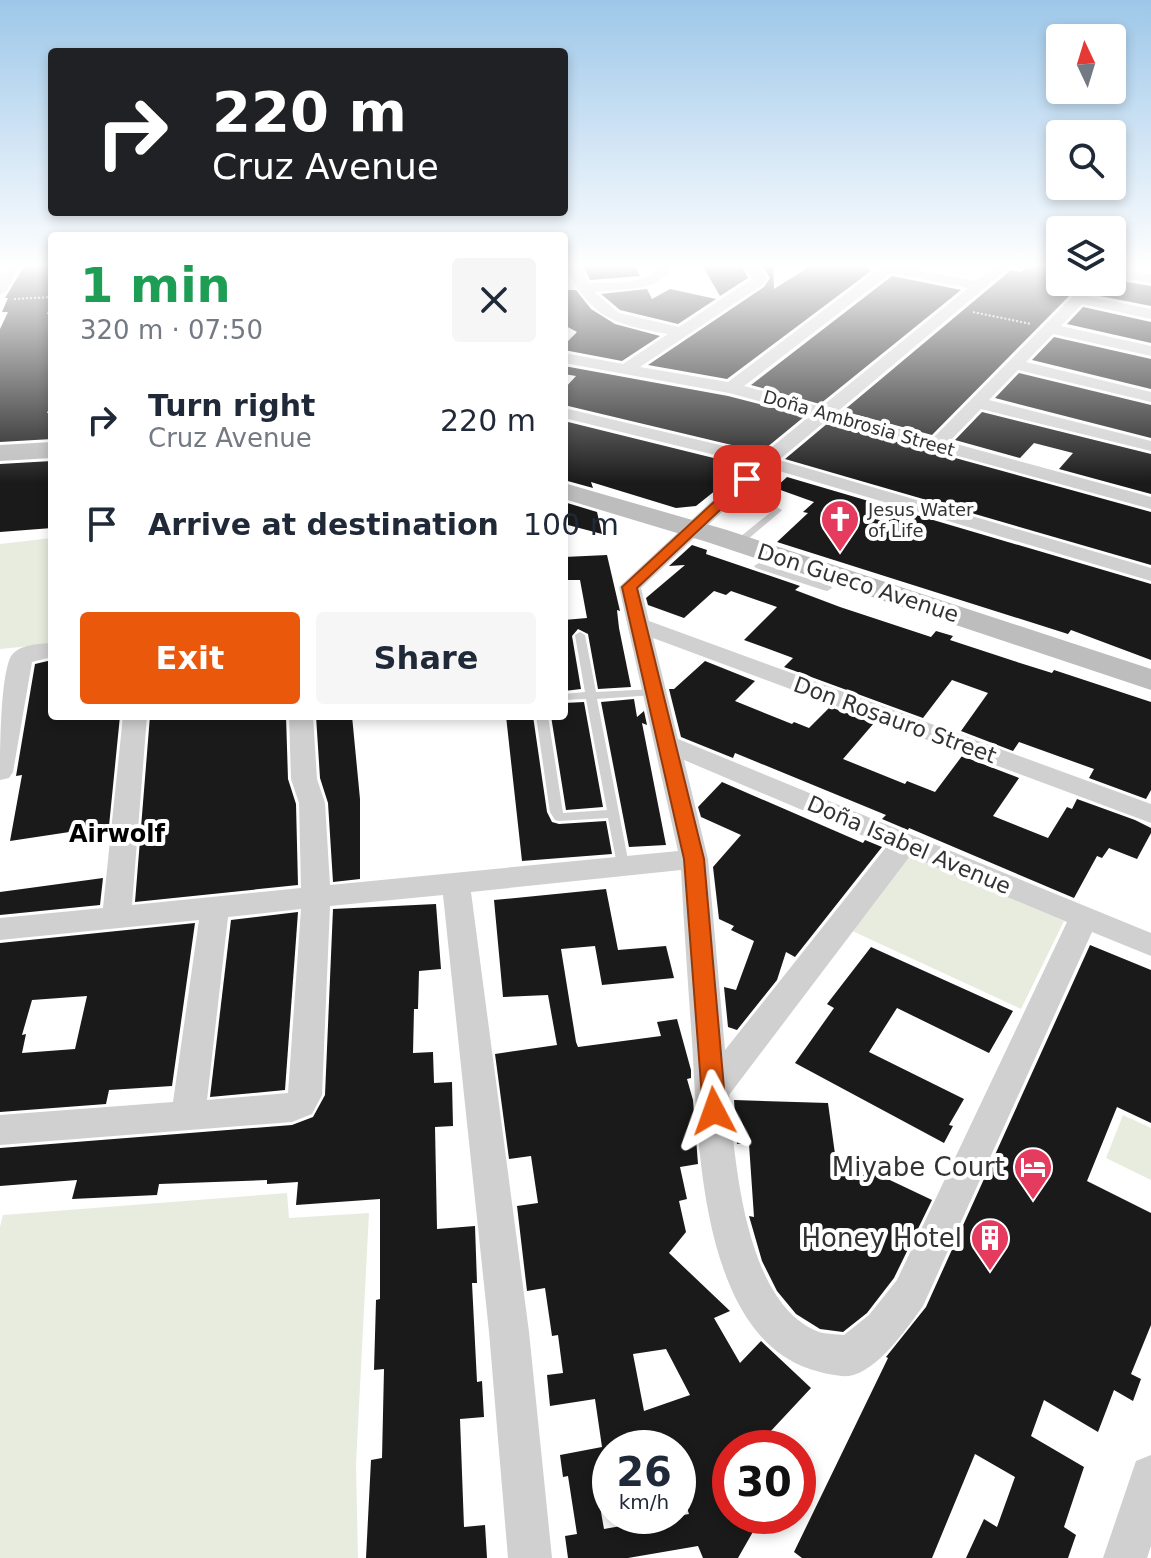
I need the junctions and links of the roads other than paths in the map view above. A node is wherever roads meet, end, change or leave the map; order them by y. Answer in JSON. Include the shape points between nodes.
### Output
{"nodes":[{"id":1,"x":672,"y":338,"type":"edge"},
{"id":2,"x":794,"y":338,"type":"edge"},
{"id":3,"x":918,"y":338,"type":"edge"},
{"id":4,"x":1040,"y":338,"type":"edge"},
{"id":5,"x":1092,"y":338,"type":"edge"},
{"id":6,"x":1151,"y":351,"type":"edge"},
{"id":7,"x":568,"y":359,"type":"edge"},
{"id":8,"x":1016,"y":365,"type":"junction"},
{"id":9,"x":629,"y":367,"type":"junction"},
{"id":10,"x":731,"y":388,"type":"junction"},
{"id":11,"x":1151,"y":397,"type":"edge"},
{"id":12,"x":979,"y":403,"type":"junction"},
{"id":13,"x":568,"y":414,"type":"edge"},
{"id":14,"x":826,"y":414,"type":"junction"},
{"id":15,"x":936,"y":445,"type":"junction"},
{"id":16,"x":1151,"y":446,"type":"edge"},
{"id":17,"x":48,"y":450,"type":"edge"},
{"id":18,"x":0,"y":453,"type":"edge"},
{"id":19,"x":766,"y":461,"type":"junction"},
{"id":20,"x":568,"y":492,"type":"edge"},
{"id":21,"x":1151,"y":503,"type":"edge"},
{"id":22,"x":777,"y":510,"type":"dead end"},
{"id":23,"x":690,"y":528,"type":"junction"},
{"id":24,"x":738,"y":543,"type":"junction"},
{"id":25,"x":759,"y":566,"type":"dead end"},
{"id":26,"x":1151,"y":575,"type":"edge"},
{"id":27,"x":827,"y":588,"type":"dead end"},
{"id":28,"x":639,"y":625,"type":"junction"},
{"id":29,"x":580,"y":635,"type":"dead end"},
{"id":30,"x":48,"y":650,"type":"edge"},
{"id":31,"x":1151,"y":680,"type":"edge"},
{"id":32,"x":654,"y":692,"type":"junction"},
{"id":33,"x":593,"y":695,"type":"junction"},
{"id":34,"x":568,"y":697,"type":"edge"},
{"id":35,"x":135,"y":720,"type":"edge"},
{"id":36,"x":301,"y":720,"type":"edge"},
{"id":37,"x":543,"y":720,"type":"edge"},
{"id":38,"x":667,"y":744,"type":"junction"},
{"id":39,"x":0,"y":772,"type":"edge"},
{"id":40,"x":612,"y":814,"type":"junction"},
{"id":41,"x":1151,"y":814,"type":"edge"},
{"id":42,"x":905,"y":843,"type":"junction"},
{"id":43,"x":694,"y":859,"type":"junction"},
{"id":44,"x":623,"y":865,"type":"junction"},
{"id":45,"x":456,"y":883,"type":"junction"},
{"id":46,"x":316,"y":896,"type":"junction"},
{"id":47,"x":215,"y":906,"type":"junction"},
{"id":48,"x":117,"y":916,"type":"junction"},
{"id":49,"x":1083,"y":919,"type":"junction"},
{"id":50,"x":0,"y":929,"type":"edge"},
{"id":51,"x":1151,"y":945,"type":"edge"},
{"id":52,"x":713,"y":1090,"type":"junction"},
{"id":53,"x":188,"y":1115,"type":"junction"},
{"id":54,"x":0,"y":1130,"type":"edge"},
{"id":55,"x":1151,"y":1476,"type":"edge"},
{"id":56,"x":530,"y":1558,"type":"edge"},
{"id":57,"x":1125,"y":1558,"type":"edge"}],
"edges":[{"from":1,"to":9,"type":"street"},
{"from":2,"to":10,"type":"street"},
{"from":3,"to":14,"type":"street"},
{"from":4,"to":8,"type":"street"},
{"from":5,"to":6,"type":"street"},
{"from":7,"to":9,"type":"street","name":"Doña Ambrosia Street"},
{"from":8,"to":11,"type":"street"},
{"from":8,"to":12,"type":"street"},
{"from":9,"to":10,"type":"street","name":"Doña Ambrosia Street"},
{"from":10,"to":14,"type":"street","name":"Doña Ambrosia Street"},
{"from":12,"to":15,"type":"street"},
{"from":12,"to":16,"type":"street"},
{"from":13,"to":19,"type":"street"},
{"from":14,"to":15,"type":"street","name":"Doña Ambrosia Street"},
{"from":14,"to":19,"type":"street"},
{"from":15,"to":21,"type":"street","name":"Doña Ambrosia Street"},
{"from":17,"to":18,"type":"main road"},
{"from":19,"to":23,"type":"street"},
{"from":19,"to":26,"type":"street"},
{"from":20,"to":23,"type":"main road","name":"Don Gueco Avenue"},
{"from":22,"to":24,"type":"lane"},
{"from":23,"to":24,"type":"main road","name":"Don Gueco Avenue"},
{"from":23,"to":28,"type":"street","via":[[630,587]]},
{"from":24,"to":31,"type":"main road","name":"Don Gueco Avenue"},
{"from":25,"to":27,"type":"lane"},
{"from":28,"to":32,"type":"street"},
{"from":28,"to":41,"type":"street","name":"Don Rosauro Street"},
{"from":29,"to":33,"type":"lane"},
{"from":30,"to":39,"type":"street","via":[[21,659]]},
{"from":32,"to":33,"type":"lane"},
{"from":32,"to":38,"type":"street"},
{"from":33,"to":34,"type":"lane"},
{"from":33,"to":40,"type":"lane"},
{"from":35,"to":48,"type":"street"},
{"from":36,"to":46,"type":"street"},
{"from":37,"to":40,"type":"lane","via":[[559,817]]},
{"from":38,"to":42,"type":"street","name":"Doña Isabel Avenue"},
{"from":38,"to":43,"type":"street"},
{"from":40,"to":44,"type":"lane"},
{"from":42,"to":49,"type":"street","name":"Doña Isabel Avenue"},
{"from":42,"to":52,"type":"street"},
{"from":43,"to":44,"type":"street"},
{"from":43,"to":52,"type":"street"},
{"from":44,"to":45,"type":"street"},
{"from":45,"to":46,"type":"street"},
{"from":45,"to":56,"type":"street"},
{"from":46,"to":47,"type":"street"},
{"from":46,"to":53,"type":"street","via":[[305,1095],[300,1104]]},
{"from":47,"to":48,"type":"street"},
{"from":47,"to":53,"type":"street"},
{"from":48,"to":50,"type":"street"},
{"from":49,"to":51,"type":"street","name":"Doña Isabel Avenue"},
{"from":49,"to":52,"type":"street","via":[[910,1293],[883,1329],[849,1356],[811,1350],[774,1323],[748,1284],[731,1236]]},
{"from":53,"to":54,"type":"street"},
{"from":55,"to":57,"type":"street"}]}
